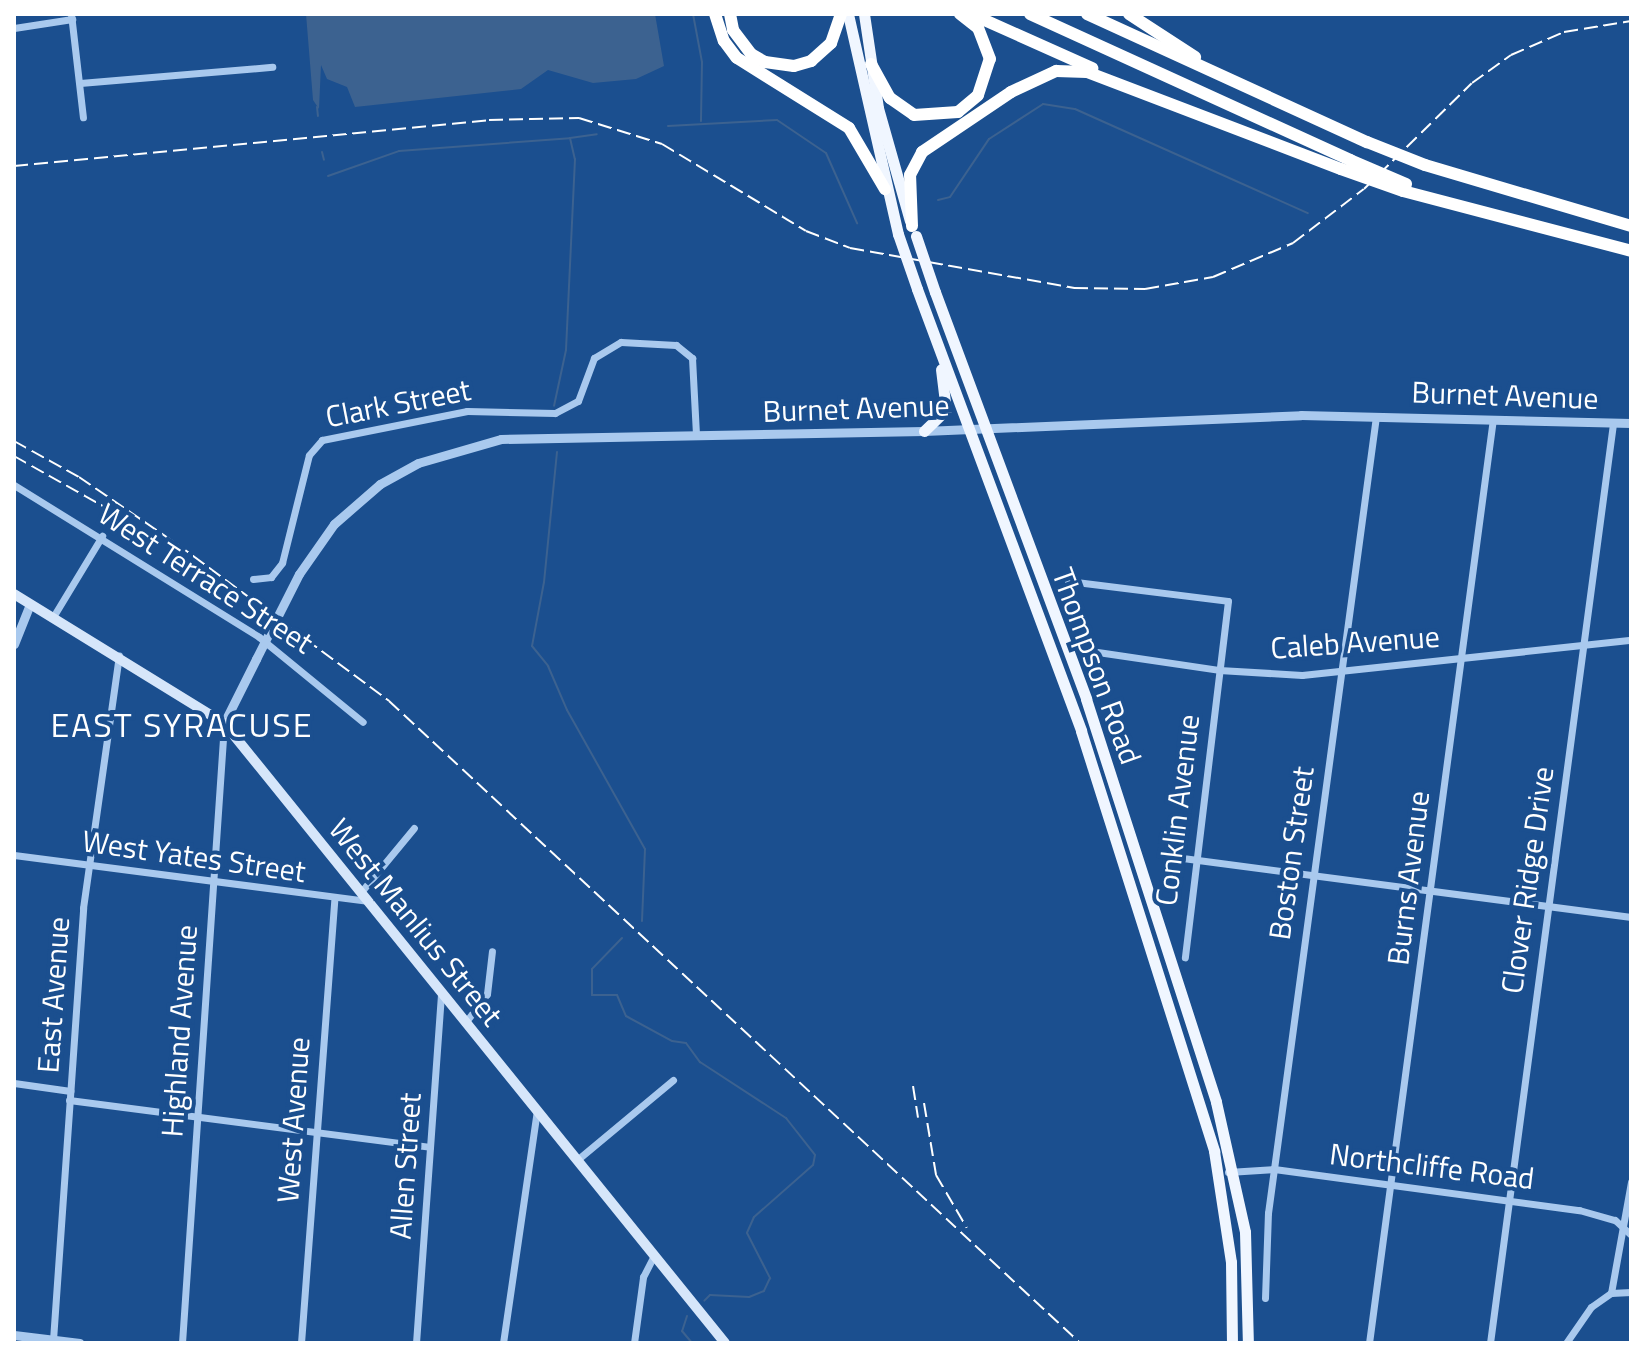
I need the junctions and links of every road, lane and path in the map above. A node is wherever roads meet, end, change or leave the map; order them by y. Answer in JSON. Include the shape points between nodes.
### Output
{"nodes":[{"id":1,"x":715,"y":14,"type":"edge"},
{"id":2,"x":730,"y":14,"type":"edge"},
{"id":3,"x":841,"y":14,"type":"edge"},
{"id":4,"x":848,"y":14,"type":"edge"},
{"id":5,"x":864,"y":14,"type":"edge"},
{"id":6,"x":960,"y":14,"type":"edge"},
{"id":7,"x":971,"y":14,"type":"edge"},
{"id":8,"x":1030,"y":14,"type":"edge"},
{"id":9,"x":1087,"y":14,"type":"edge"},
{"id":10,"x":1129,"y":14,"type":"edge"},
{"id":11,"x":72,"y":17,"type":"edge"},
{"id":12,"x":14,"y":28,"type":"edge"},
{"id":13,"x":871,"y":64,"type":"junction"},
{"id":14,"x":272,"y":67,"type":"dead end"},
{"id":15,"x":1214,"y":70,"type":"junction"},
{"id":16,"x":80,"y":83,"type":"junction"},
{"id":17,"x":1149,"y":94,"type":"junction"},
{"id":18,"x":83,"y":117,"type":"dead end"},
{"id":19,"x":1345,"y":164,"type":"junction"},
{"id":20,"x":885,"y":189,"type":"junction"},
{"id":21,"x":1631,"y":226,"type":"edge"},
{"id":22,"x":914,"y":231,"type":"junction"},
{"id":23,"x":1631,"y":251,"type":"edge"},
{"id":24,"x":936,"y":341,"type":"junction"},
{"id":25,"x":1376,"y":416,"type":"junction"},
{"id":26,"x":1493,"y":419,"type":"junction"},
{"id":27,"x":1613,"y":423,"type":"junction"},
{"id":28,"x":1631,"y":423,"type":"edge"},
{"id":29,"x":984,"y":427,"type":"junction"},
{"id":30,"x":969,"y":428,"type":"junction"},
{"id":31,"x":924,"y":431,"type":"junction"},
{"id":32,"x":696,"y":435,"type":"junction"},
{"id":33,"x":14,"y":485,"type":"edge"},
{"id":34,"x":102,"y":536,"type":"junction"},
{"id":35,"x":253,"y":579,"type":"dead end"},
{"id":36,"x":1068,"y":581,"type":"dead end"},
{"id":37,"x":14,"y":594,"type":"edge"},
{"id":38,"x":30,"y":604,"type":"junction"},
{"id":39,"x":53,"y":617,"type":"junction"},
{"id":40,"x":1631,"y":640,"type":"edge"},
{"id":41,"x":14,"y":644,"type":"edge"},
{"id":42,"x":1583,"y":647,"type":"junction"},
{"id":43,"x":1084,"y":650,"type":"dead end"},
{"id":44,"x":119,"y":656,"type":"junction"},
{"id":45,"x":1461,"y":659,"type":"junction"},
{"id":46,"x":1219,"y":670,"type":"junction"},
{"id":47,"x":1340,"y":671,"type":"junction"},
{"id":48,"x":363,"y":722,"type":"dead end"},
{"id":49,"x":224,"y":723,"type":"junction"},
{"id":50,"x":414,"y":828,"type":"dead end"},
{"id":51,"x":14,"y":855,"type":"edge"},
{"id":52,"x":1175,"y":857,"type":"dead end"},
{"id":53,"x":1196,"y":861,"type":"junction"},
{"id":54,"x":87,"y":866,"type":"junction"},
{"id":55,"x":1313,"y":877,"type":"junction"},
{"id":56,"x":214,"y":885,"type":"junction"},
{"id":57,"x":1430,"y":892,"type":"junction"},
{"id":58,"x":364,"y":897,"type":"junction"},
{"id":59,"x":334,"y":900,"type":"junction"},
{"id":60,"x":1547,"y":908,"type":"junction"},
{"id":61,"x":1631,"y":917,"type":"edge"},
{"id":62,"x":492,"y":951,"type":"dead end"},
{"id":63,"x":1185,"y":957,"type":"dead end"},
{"id":64,"x":441,"y":992,"type":"junction"},
{"id":65,"x":465,"y":1023,"type":"junction"},
{"id":66,"x":673,"y":1080,"type":"dead end"},
{"id":67,"x":14,"y":1083,"type":"edge"},
{"id":68,"x":70,"y":1096,"type":"junction"},
{"id":69,"x":537,"y":1110,"type":"junction"},
{"id":70,"x":197,"y":1116,"type":"junction"},
{"id":71,"x":317,"y":1133,"type":"junction"},
{"id":72,"x":430,"y":1147,"type":"junction"},
{"id":73,"x":577,"y":1160,"type":"junction"},
{"id":74,"x":1274,"y":1169,"type":"junction"},
{"id":75,"x":1235,"y":1171,"type":"junction"},
{"id":76,"x":1219,"y":1174,"type":"junction"},
{"id":77,"x":1631,"y":1182,"type":"edge"},
{"id":78,"x":1391,"y":1185,"type":"junction"},
{"id":79,"x":1508,"y":1200,"type":"junction"},
{"id":80,"x":1625,"y":1227,"type":"junction"},
{"id":81,"x":1631,"y":1235,"type":"edge"},
{"id":82,"x":654,"y":1255,"type":"junction"},
{"id":83,"x":1631,"y":1292,"type":"edge"},
{"id":84,"x":1611,"y":1293,"type":"junction"},
{"id":85,"x":1265,"y":1298,"type":"dead end"},
{"id":86,"x":14,"y":1335,"type":"edge"},
{"id":87,"x":53,"y":1340,"type":"junction"},
{"id":88,"x":80,"y":1343,"type":"edge"},
{"id":89,"x":182,"y":1343,"type":"edge"},
{"id":90,"x":301,"y":1343,"type":"edge"},
{"id":91,"x":416,"y":1343,"type":"edge"},
{"id":92,"x":503,"y":1343,"type":"edge"},
{"id":93,"x":634,"y":1343,"type":"edge"},
{"id":94,"x":725,"y":1343,"type":"edge"},
{"id":95,"x":1232,"y":1343,"type":"edge"},
{"id":96,"x":1248,"y":1343,"type":"edge"},
{"id":97,"x":1369,"y":1343,"type":"edge"},
{"id":98,"x":1490,"y":1343,"type":"edge"},
{"id":99,"x":1566,"y":1343,"type":"edge"}],
"edges":[{"from":1,"to":20,"type":"highway","via":[[724,41],[737,58],[849,128]]},
{"from":2,"to":3,"type":"highway","via":[[733,30],[751,54],[794,66],[811,61],[831,43]]},
{"from":4,"to":20,"type":"main road","name":"Thompson Road"},
{"from":5,"to":13,"type":"main road","name":"Thompson Road"},
{"from":6,"to":13,"type":"highway","via":[[978,28],[990,59],[978,95],[958,112],[914,115],[890,98]]},
{"from":7,"to":17,"type":"highway"},
{"from":8,"to":19,"type":"highway"},
{"from":9,"to":15,"type":"highway"},
{"from":10,"to":15,"type":"highway"},
{"from":11,"to":12,"type":"street"},
{"from":11,"to":16,"type":"street"},
{"from":13,"to":22,"type":"main road","name":"Thompson Road","via":[[897,185]]},
{"from":14,"to":16,"type":"street"},
{"from":15,"to":21,"type":"highway","bridge":true,"via":[[1425,165]]},
{"from":16,"to":18,"type":"street"},
{"from":17,"to":19,"type":"highway"},
{"from":17,"to":22,"type":"highway","via":[[1079,70],[1032,79],[922,152],[910,175]]},
{"from":19,"to":23,"type":"highway","bridge":true,"via":[[1481,214]]},
{"from":20,"to":24,"type":"main road","name":"Thompson Road","bridge":true},
{"from":22,"to":29,"type":"main road","name":"Thompson Road","bridge":true},
{"from":24,"to":30,"type":"main road","name":"Thompson Road"},
{"from":24,"to":31,"type":"main road","via":[[946,410]]},
{"from":25,"to":26,"type":"street","name":"Burnet Avenue"},
{"from":25,"to":29,"type":"street","name":"Burnet Avenue"},
{"from":25,"to":47,"type":"street","name":"Boston Street"},
{"from":26,"to":27,"type":"street","name":"Burnet Avenue"},
{"from":26,"to":45,"type":"street","name":"Burns Avenue"},
{"from":27,"to":28,"type":"street","name":"Burnet Avenue"},
{"from":27,"to":42,"type":"street","name":"Clover Ridge Drive"},
{"from":29,"to":30,"type":"street","name":"Burnet Avenue"},
{"from":29,"to":75,"type":"main road","name":"Thompson Road","via":[[1108,761]]},
{"from":30,"to":31,"type":"street","name":"Burnet Avenue"},
{"from":30,"to":76,"type":"main road","name":"Thompson Road","via":[[1081,731]]},
{"from":31,"to":32,"type":"street","name":"Burnet Avenue"},
{"from":32,"to":35,"type":"street","name":"Clark Street","via":[[694,367],[684,349],[628,341],[605,350],[586,369],[578,401],[555,413],[467,411],[322,440],[309,455],[282,563],[267,580]]},
{"from":32,"to":49,"type":"street","name":"Burnet Avenue","bridge":true,"via":[[554,436],[465,446],[396,474],[334,524],[299,574]]},
{"from":33,"to":34,"type":"street","name":"West Terrace Street"},
{"from":34,"to":39,"type":"street"},
{"from":34,"to":48,"type":"street","name":"West Terrace Street","via":[[295,661]]},
{"from":36,"to":46,"type":"street","name":"Conklin Avenue","via":[[1228,601]]},
{"from":37,"to":38,"type":"main road","name":"West Manlius Street"},
{"from":38,"to":39,"type":"main road","name":"West Manlius Street"},
{"from":38,"to":41,"type":"street"},
{"from":39,"to":44,"type":"main road","name":"West Manlius Street"},
{"from":40,"to":42,"type":"street","name":"Caleb Avenue"},
{"from":42,"to":45,"type":"street","name":"Caleb Avenue"},
{"from":42,"to":60,"type":"street","name":"Clover Ridge Drive"},
{"from":43,"to":46,"type":"street","name":"Caleb Avenue"},
{"from":44,"to":49,"type":"main road","name":"West Manlius Street"},
{"from":44,"to":54,"type":"street","name":"East Avenue"},
{"from":45,"to":47,"type":"street","name":"Caleb Avenue"},
{"from":45,"to":57,"type":"street","name":"Burns Avenue"},
{"from":46,"to":47,"type":"street","name":"Caleb Avenue"},
{"from":46,"to":53,"type":"street","name":"Conklin Avenue"},
{"from":47,"to":55,"type":"street","name":"Boston Street"},
{"from":49,"to":56,"type":"street","name":"Highland Avenue"},
{"from":49,"to":58,"type":"main road","name":"West Manlius Street"},
{"from":50,"to":58,"type":"street"},
{"from":51,"to":54,"type":"street","name":"West Yates Street"},
{"from":52,"to":53,"type":"street"},
{"from":53,"to":55,"type":"street"},
{"from":53,"to":63,"type":"street","name":"Conklin Avenue"},
{"from":54,"to":56,"type":"street","name":"West Yates Street"},
{"from":54,"to":68,"type":"street","name":"East Avenue"},
{"from":55,"to":57,"type":"street"},
{"from":55,"to":74,"type":"street","name":"Boston Street"},
{"from":56,"to":59,"type":"street","name":"West Yates Street"},
{"from":56,"to":70,"type":"street","name":"Highland Avenue"},
{"from":57,"to":60,"type":"street"},
{"from":57,"to":78,"type":"street","name":"Burns Avenue"},
{"from":58,"to":59,"type":"street","name":"West Yates Street"},
{"from":58,"to":64,"type":"main road","name":"West Manlius Street"},
{"from":59,"to":71,"type":"street","name":"West Avenue"},
{"from":60,"to":61,"type":"street"},
{"from":60,"to":79,"type":"street","name":"Clover Ridge Drive"},
{"from":62,"to":65,"type":"street","via":[[487,994]]},
{"from":64,"to":65,"type":"main road","name":"West Manlius Street"},
{"from":64,"to":72,"type":"street","name":"Allen Street"},
{"from":65,"to":69,"type":"main road","name":"West Manlius Street"},
{"from":66,"to":73,"type":"street"},
{"from":67,"to":68,"type":"street"},
{"from":68,"to":70,"type":"street"},
{"from":68,"to":87,"type":"street","name":"East Avenue"},
{"from":69,"to":73,"type":"main road","name":"West Manlius Street"},
{"from":69,"to":92,"type":"street"},
{"from":70,"to":71,"type":"street"},
{"from":70,"to":89,"type":"street","name":"Highland Avenue"},
{"from":71,"to":72,"type":"street"},
{"from":71,"to":90,"type":"street","name":"West Avenue"},
{"from":72,"to":91,"type":"street","name":"Allen Street"},
{"from":73,"to":82,"type":"main road","name":"West Manlius Street"},
{"from":74,"to":75,"type":"street","name":"Northcliffe Road"},
{"from":74,"to":78,"type":"street","name":"Northcliffe Road"},
{"from":74,"to":85,"type":"street","name":"Boston Street"},
{"from":75,"to":76,"type":"street","name":"Northcliffe Road"},
{"from":75,"to":96,"type":"main road","name":"Thompson Road","via":[[1246,1243]]},
{"from":76,"to":95,"type":"main road","name":"Thompson Road","via":[[1231,1262]]},
{"from":77,"to":80,"type":"street"},
{"from":78,"to":79,"type":"street","name":"Northcliffe Road"},
{"from":78,"to":97,"type":"street","name":"Burns Avenue"},
{"from":79,"to":80,"type":"street","name":"Northcliffe Road","via":[[1603,1215]]},
{"from":79,"to":98,"type":"street","name":"Clover Ridge Drive"},
{"from":80,"to":81,"type":"street"},
{"from":80,"to":84,"type":"street"},
{"from":82,"to":93,"type":"street","via":[[643,1277]]},
{"from":82,"to":94,"type":"main road","name":"West Manlius Street"},
{"from":83,"to":84,"type":"street"},
{"from":84,"to":99,"type":"street","via":[[1591,1307]]},
{"from":86,"to":87,"type":"street"},
{"from":87,"to":88,"type":"street"}]}
